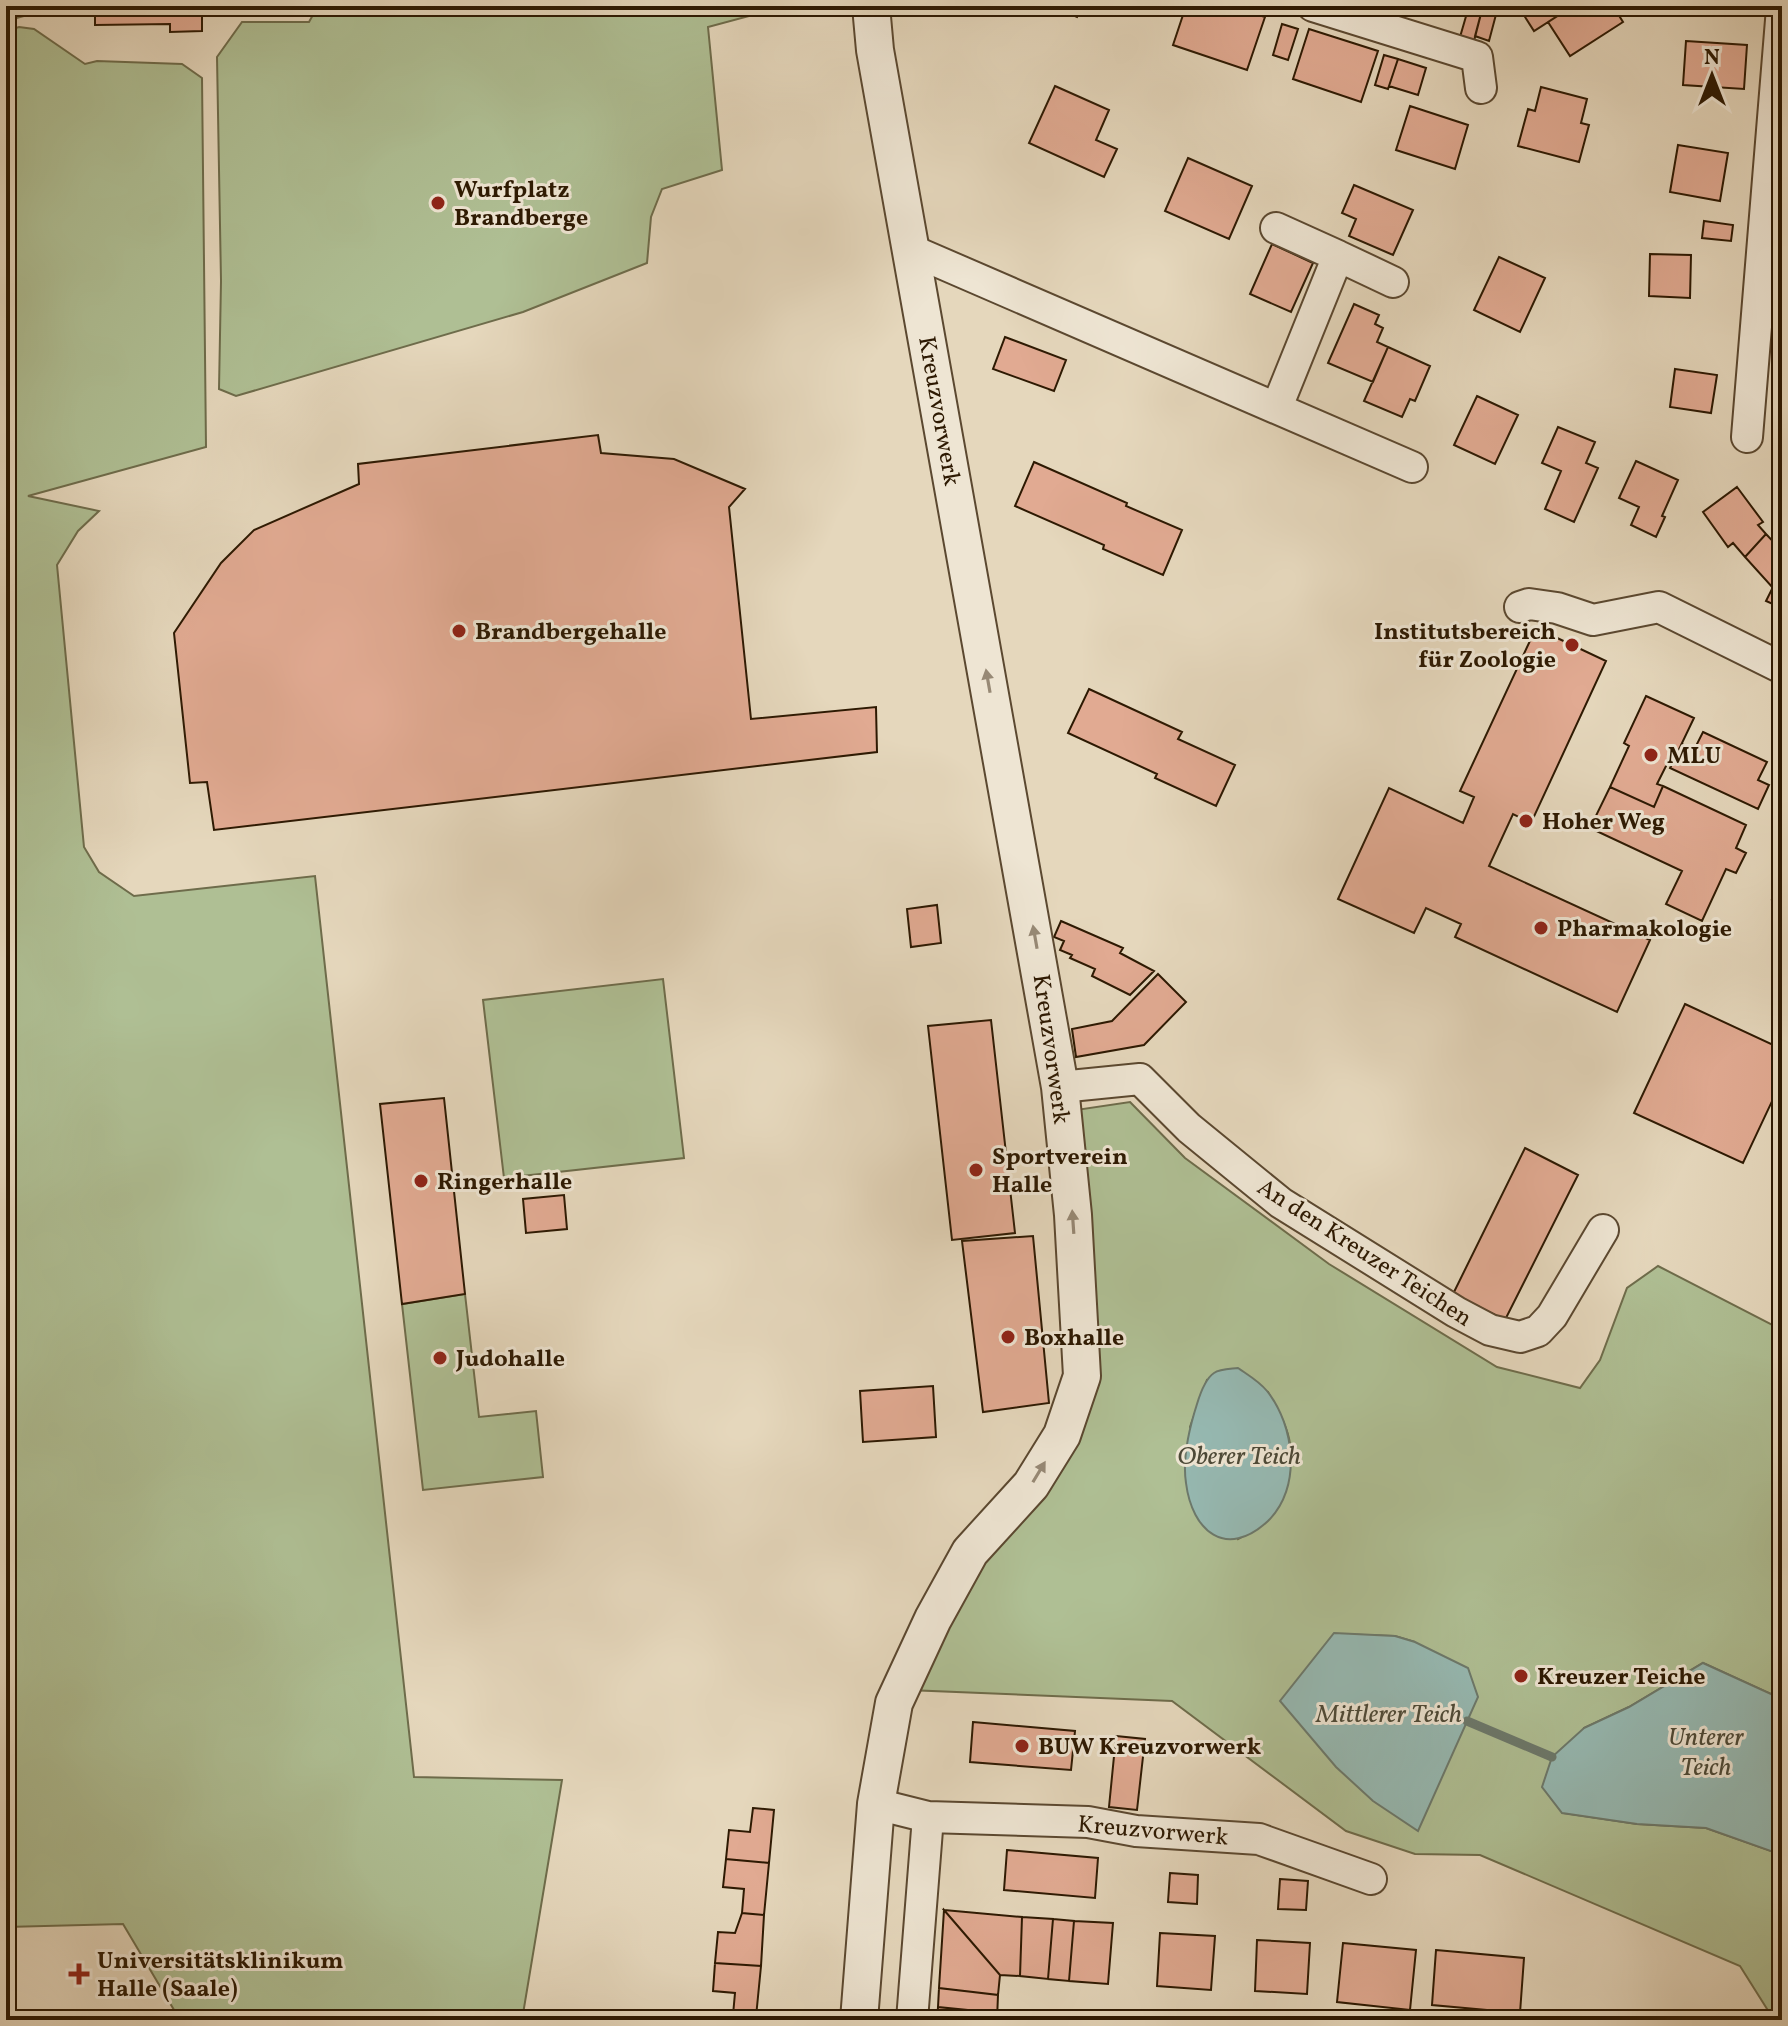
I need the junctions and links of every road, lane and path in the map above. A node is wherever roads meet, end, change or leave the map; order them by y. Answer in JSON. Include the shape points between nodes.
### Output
{"nodes":[{"id":1,"x":871,"y":6,"type":"edge"},
{"id":2,"x":1313,"y":6,"type":"edge"},
{"id":3,"x":1782,"y":8,"type":"edge"},
{"id":4,"x":1481,"y":88,"type":"dead end"},
{"id":5,"x":1276,"y":228,"type":"dead end"},
{"id":6,"x":911,"y":250,"type":"junction"},
{"id":7,"x":1338,"y":256,"type":"junction"},
{"id":8,"x":1393,"y":282,"type":"dead end"},
{"id":9,"x":1277,"y":407,"type":"junction"},
{"id":10,"x":1747,"y":437,"type":"dead end"},
{"id":11,"x":1412,"y":467,"type":"dead end"},
{"id":12,"x":1520,"y":607,"type":"dead end"},
{"id":13,"x":1782,"y":668,"type":"edge"},
{"id":14,"x":1060,"y":1087,"type":"junction"},
{"id":15,"x":1603,"y":1230,"type":"dead end"},
{"id":16,"x":876,"y":1804,"type":"junction"},
{"id":17,"x":928,"y":1817,"type":"junction"},
{"id":18,"x":1371,"y":1879,"type":"dead end"},
{"id":19,"x":859,"y":2020,"type":"edge"},
{"id":20,"x":912,"y":2020,"type":"edge"}],
"edges":[{"from":1,"to":6,"type":"street","name":"Kreuzvorwerk"},
{"from":2,"to":4,"type":"street","via":[[1477,57]]},
{"from":3,"to":10,"type":"street"},
{"from":5,"to":7,"type":"street"},
{"from":6,"to":9,"type":"street"},
{"from":14,"to":6,"type":"street","name":"Kreuzvorwerk","one_way":true},
{"from":7,"to":8,"type":"street"},
{"from":7,"to":9,"type":"street"},
{"from":9,"to":11,"type":"street"},
{"from":12,"to":13,"type":"street","via":[[1557,608],[1593,620],[1659,607]]},
{"from":14,"to":15,"type":"street","name":"An den Kreuzer Teichen","via":[[1140,1079],[1189,1128],[1281,1203],[1456,1312],[1505,1334],[1520,1337],[1547,1323]]},
{"from":16,"to":14,"type":"street","name":"Kreuzvorwerk","one_way":true,"via":[[894,1703],[933,1619],[970,1552],[1031,1485],[1062,1435],[1082,1376]]},
{"from":16,"to":17,"type":"street","name":"Kreuzvorwerk"},
{"from":16,"to":19,"type":"street","name":"Kreuzvorwerk"},
{"from":17,"to":18,"type":"street","name":"Kreuzvorwerk","via":[[1088,1822],[1136,1831],[1259,1839]]},
{"from":17,"to":20,"type":"street"}]}
